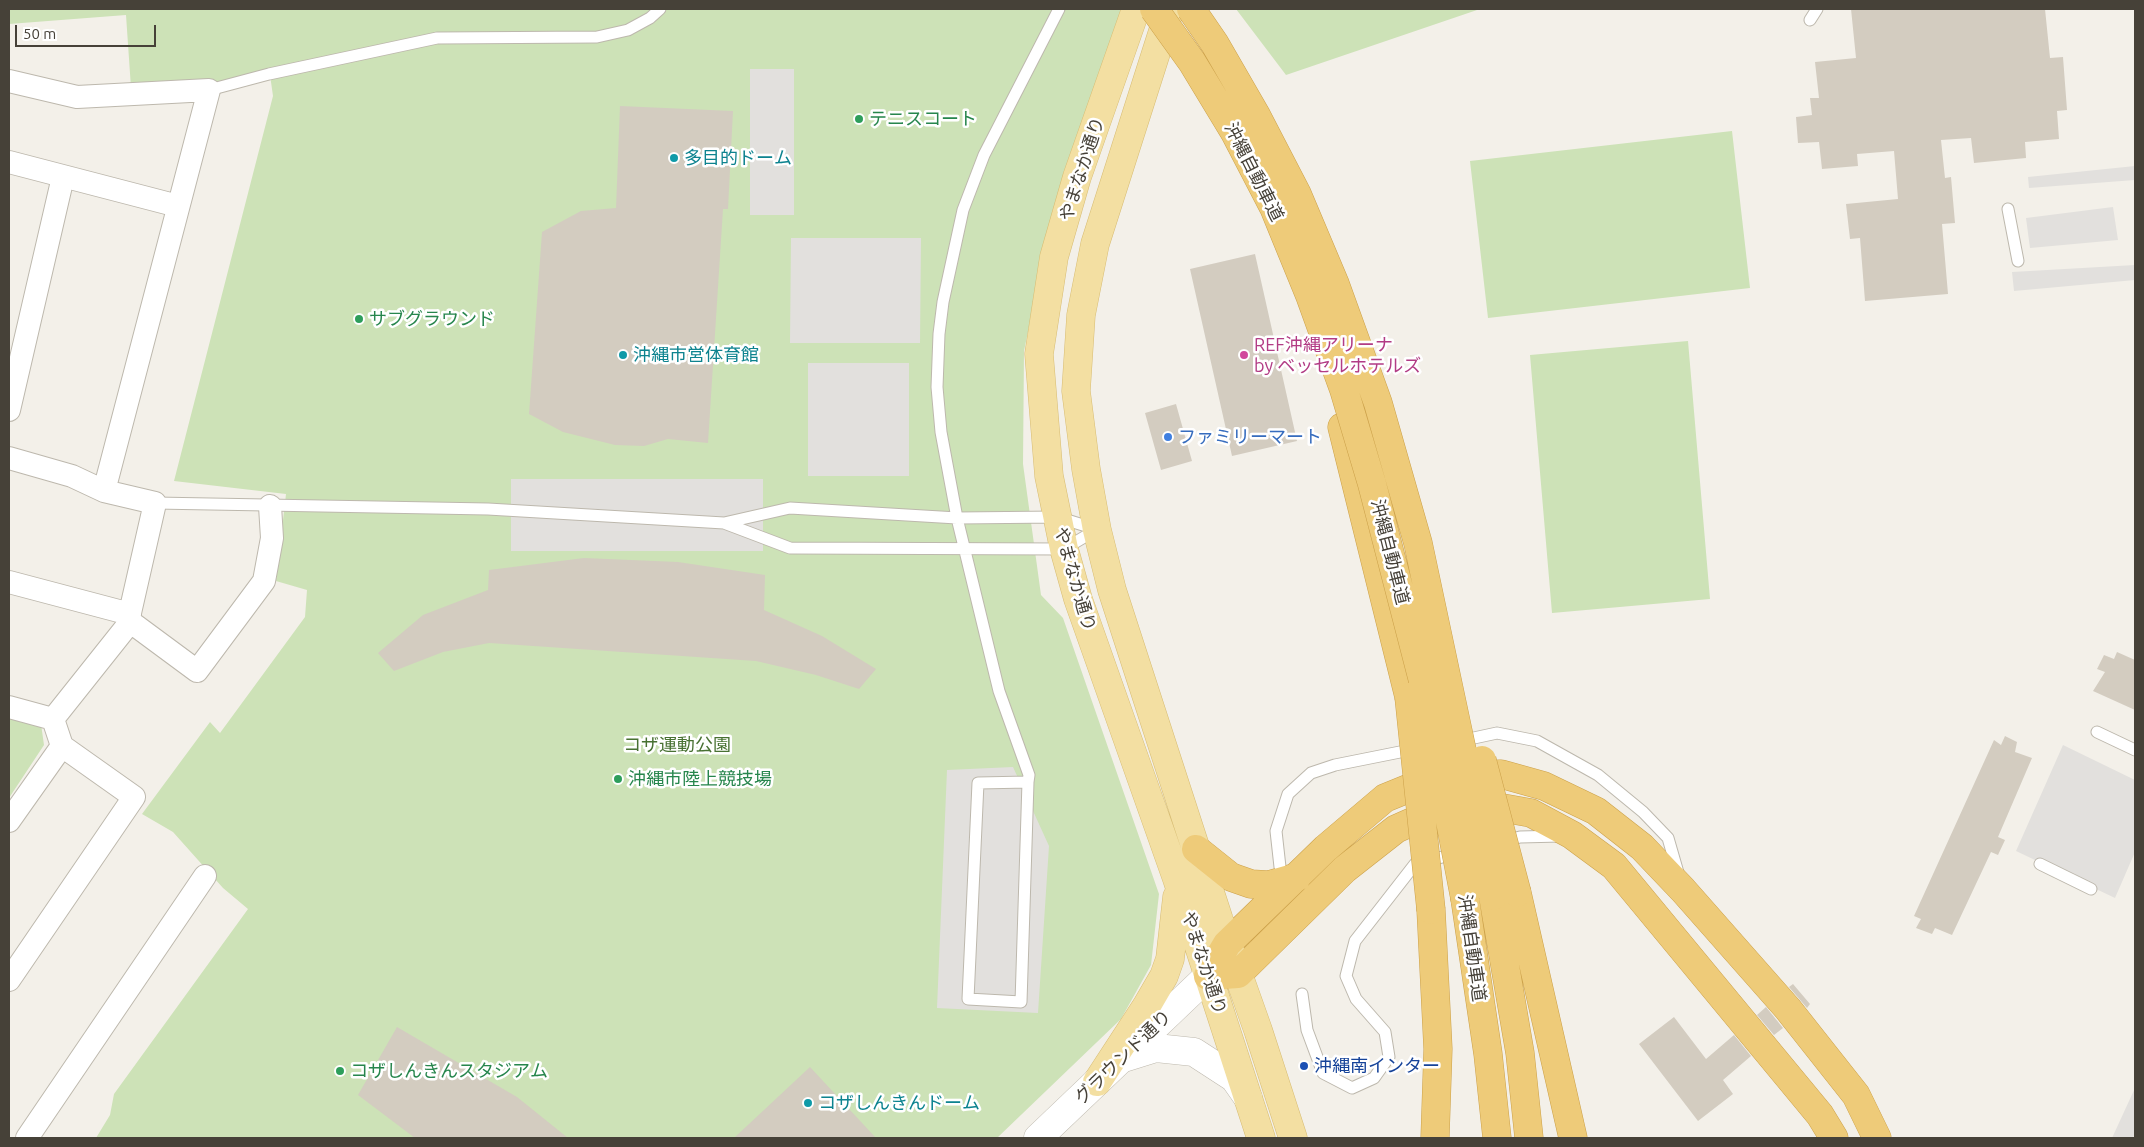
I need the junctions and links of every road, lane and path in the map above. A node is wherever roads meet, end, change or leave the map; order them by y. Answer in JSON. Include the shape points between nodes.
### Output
{"nodes":[{"id":1,"x":660,"y":9,"type":"edge"},
{"id":2,"x":1059,"y":9,"type":"edge"},
{"id":3,"x":1136,"y":9,"type":"edge"},
{"id":4,"x":1154,"y":9,"type":"edge"},
{"id":5,"x":1170,"y":9,"type":"edge"},
{"id":6,"x":1190,"y":9,"type":"edge"},
{"id":7,"x":1817,"y":9,"type":"edge"},
{"id":8,"x":1810,"y":20,"type":"dead end"},
{"id":9,"x":9,"y":81,"type":"edge"},
{"id":10,"x":209,"y":90,"type":"junction"},
{"id":11,"x":9,"y":162,"type":"edge"},
{"id":12,"x":63,"y":176,"type":"junction"},
{"id":13,"x":178,"y":206,"type":"junction"},
{"id":14,"x":2008,"y":209,"type":"dead end"},
{"id":15,"x":2018,"y":260,"type":"dead end"},
{"id":16,"x":1310,"y":296,"type":"junction"},
{"id":17,"x":9,"y":410,"type":"edge"},
{"id":18,"x":9,"y":458,"type":"edge"},
{"id":19,"x":104,"y":491,"type":"junction"},
{"id":20,"x":155,"y":503,"type":"junction"},
{"id":21,"x":270,"y":506,"type":"junction"},
{"id":22,"x":1057,"y":517,"type":"junction"},
{"id":23,"x":957,"y":518,"type":"junction"},
{"id":24,"x":724,"y":524,"type":"junction"},
{"id":25,"x":1097,"y":530,"type":"junction"},
{"id":26,"x":1064,"y":549,"type":"junction"},
{"id":27,"x":966,"y":550,"type":"junction"},
{"id":28,"x":9,"y":582,"type":"edge"},
{"id":29,"x":129,"y":617,"type":"junction"},
{"id":30,"x":9,"y":708,"type":"edge"},
{"id":31,"x":53,"y":719,"type":"junction"},
{"id":32,"x":2097,"y":732,"type":"dead end"},
{"id":33,"x":62,"y":746,"type":"junction"},
{"id":34,"x":2135,"y":750,"type":"edge"},
{"id":35,"x":1028,"y":782,"type":"junction"},
{"id":36,"x":9,"y":821,"type":"edge"},
{"id":37,"x":1572,"y":835,"type":"junction"},
{"id":38,"x":1196,"y":849,"type":"junction"},
{"id":39,"x":2040,"y":864,"type":"dead end"},
{"id":40,"x":1289,"y":872,"type":"junction"},
{"id":41,"x":205,"y":876,"type":"dead end"},
{"id":42,"x":1176,"y":879,"type":"junction"},
{"id":43,"x":2091,"y":888,"type":"dead end"},
{"id":44,"x":1683,"y":890,"type":"junction"},
{"id":45,"x":1505,"y":894,"type":"junction"},
{"id":46,"x":1227,"y":944,"type":"junction"},
{"id":47,"x":1238,"y":974,"type":"junction"},
{"id":48,"x":1208,"y":976,"type":"junction"},
{"id":49,"x":9,"y":980,"type":"edge"},
{"id":50,"x":1302,"y":994,"type":"dead end"},
{"id":51,"x":1122,"y":1059,"type":"junction"},
{"id":52,"x":1097,"y":1082,"type":"junction"},
{"id":53,"x":1248,"y":1098,"type":"junction"},
{"id":54,"x":1827,"y":1131,"type":"edge"},
{"id":55,"x":27,"y":1138,"type":"edge"},
{"id":56,"x":1038,"y":1138,"type":"edge"},
{"id":57,"x":1261,"y":1138,"type":"edge"},
{"id":58,"x":1293,"y":1138,"type":"edge"},
{"id":59,"x":1435,"y":1138,"type":"edge"},
{"id":60,"x":1497,"y":1138,"type":"edge"},
{"id":61,"x":1528,"y":1138,"type":"edge"},
{"id":62,"x":1573,"y":1138,"type":"edge"},
{"id":63,"x":1877,"y":1138,"type":"edge"}],
"edges":[{"from":1,"to":10,"type":"lane","via":[[628,30],[597,38],[437,38]]},
{"from":2,"to":23,"type":"lane","via":[[984,154],[963,210],[948,275],[939,334],[937,388],[941,432]]},
{"from":3,"to":22,"type":"main road","name":"やまなか通り","via":[[1077,177],[1054,257],[1039,354],[1049,476]]},
{"from":4,"to":16,"type":"highway","name":"沖縄自動車道","bridge":true,"via":[[1192,62],[1235,132],[1274,208]]},
{"from":5,"to":25,"type":"main road","name":"やまなか通り","via":[[1095,244],[1081,315],[1076,391]]},
{"from":6,"to":45,"type":"highway","name":"沖縄自動車道","bridge":true,"via":[[1215,44],[1297,194],[1335,284],[1378,403],[1418,543],[1460,672]]},
{"from":7,"to":8,"type":"lane"},
{"from":9,"to":10,"type":"street","via":[[77,97]]},
{"from":10,"to":13,"type":"street"},
{"from":11,"to":12,"type":"street"},
{"from":12,"to":13,"type":"street"},
{"from":12,"to":17,"type":"street"},
{"from":13,"to":19,"type":"street"},
{"from":14,"to":15,"type":"lane"},
{"from":16,"to":59,"type":"highway","bridge":true,"via":[[1409,697],[1431,910],[1438,1049]]},
{"from":16,"to":60,"type":"highway","name":"沖縄自動車道","bridge":true,"via":[[1344,390],[1372,484],[1423,680],[1465,900]]},
{"from":18,"to":19,"type":"street","via":[[72,476]]},
{"from":19,"to":20,"type":"street"},
{"from":20,"to":21,"type":"lane"},
{"from":20,"to":29,"type":"street"},
{"from":21,"to":24,"type":"lane","via":[[488,509]]},
{"from":21,"to":29,"type":"street","via":[[272,538],[264,581],[197,671]]},
{"from":22,"to":23,"type":"lane"},
{"from":22,"to":25,"type":"lane"},
{"from":22,"to":26,"type":"main road","name":"やまなか通り"},
{"from":23,"to":24,"type":"lane","via":[[790,508]]},
{"from":23,"to":27,"type":"lane"},
{"from":24,"to":27,"type":"lane","via":[[790,548]]},
{"from":25,"to":26,"type":"lane"},
{"from":25,"to":38,"type":"main road","name":"やまなか通り","via":[[1112,590]]},
{"from":26,"to":27,"type":"lane"},
{"from":26,"to":42,"type":"main road","name":"やまなか通り","via":[[1078,599]]},
{"from":27,"to":35,"type":"lane","via":[[999,691],[1029,775]]},
{"from":28,"to":29,"type":"street"},
{"from":29,"to":31,"type":"street","via":[[127,626]]},
{"from":30,"to":31,"type":"street"},
{"from":31,"to":33,"type":"street"},
{"from":32,"to":34,"type":"lane"},
{"from":33,"to":36,"type":"street"},
{"from":33,"to":49,"type":"street","via":[[134,796]]},
{"from":35,"to":35,"type":"lane","via":[[978,784],[968,1000],[1021,1002]]},
{"from":37,"to":47,"type":"highway","via":[[1530,813],[1486,805],[1441,809],[1396,829],[1345,869]]},
{"from":37,"to":50,"type":"lane","via":[[1520,837],[1414,864],[1355,941],[1346,976],[1356,999],[1385,1032],[1389,1058],[1374,1078],[1352,1088],[1323,1073],[1307,1030]]},
{"from":37,"to":54,"type":"highway","via":[[1614,866]]},
{"from":38,"to":40,"type":"highway","via":[[1231,877],[1251,884],[1269,885]]},
{"from":38,"to":46,"type":"main road","name":"やまなか通り"},
{"from":39,"to":43,"type":"lane"},
{"from":40,"to":44,"type":"highway","via":[[1326,848],[1385,798],[1439,776],[1502,774],[1544,786],[1596,811],[1642,847]]},
{"from":40,"to":44,"type":"lane","via":[[1276,830],[1288,794],[1310,773],[1335,765],[1497,734],[1537,741],[1598,776],[1643,812],[1668,838]]},
{"from":40,"to":46,"type":"highway"},
{"from":41,"to":55,"type":"street"},
{"from":42,"to":48,"type":"main road","name":"やまなか通り"},
{"from":42,"to":52,"type":"main road","via":[[1174,930],[1164,976]]},
{"from":44,"to":63,"type":"highway","via":[[1788,1009],[1856,1096]]},
{"from":45,"to":61,"type":"highway","name":"沖縄自動車道"},
{"from":45,"to":62,"type":"highway"},
{"from":46,"to":47,"type":"main road","name":"やまなか通り"},
{"from":46,"to":48,"type":"highway"},
{"from":47,"to":48,"type":"highway"},
{"from":47,"to":58,"type":"main road","name":"やまなか通り"},
{"from":48,"to":51,"type":"street","name":"グラウンド通り"},
{"from":48,"to":53,"type":"main road","name":"やまなか通り"},
{"from":51,"to":52,"type":"street","name":"グラウンド通り"},
{"from":51,"to":53,"type":"street","via":[[1156,1048],[1194,1052],[1234,1078]]},
{"from":52,"to":56,"type":"street","name":"グラウンド通り"},
{"from":53,"to":57,"type":"main road","name":"やまなか通り"}]}
